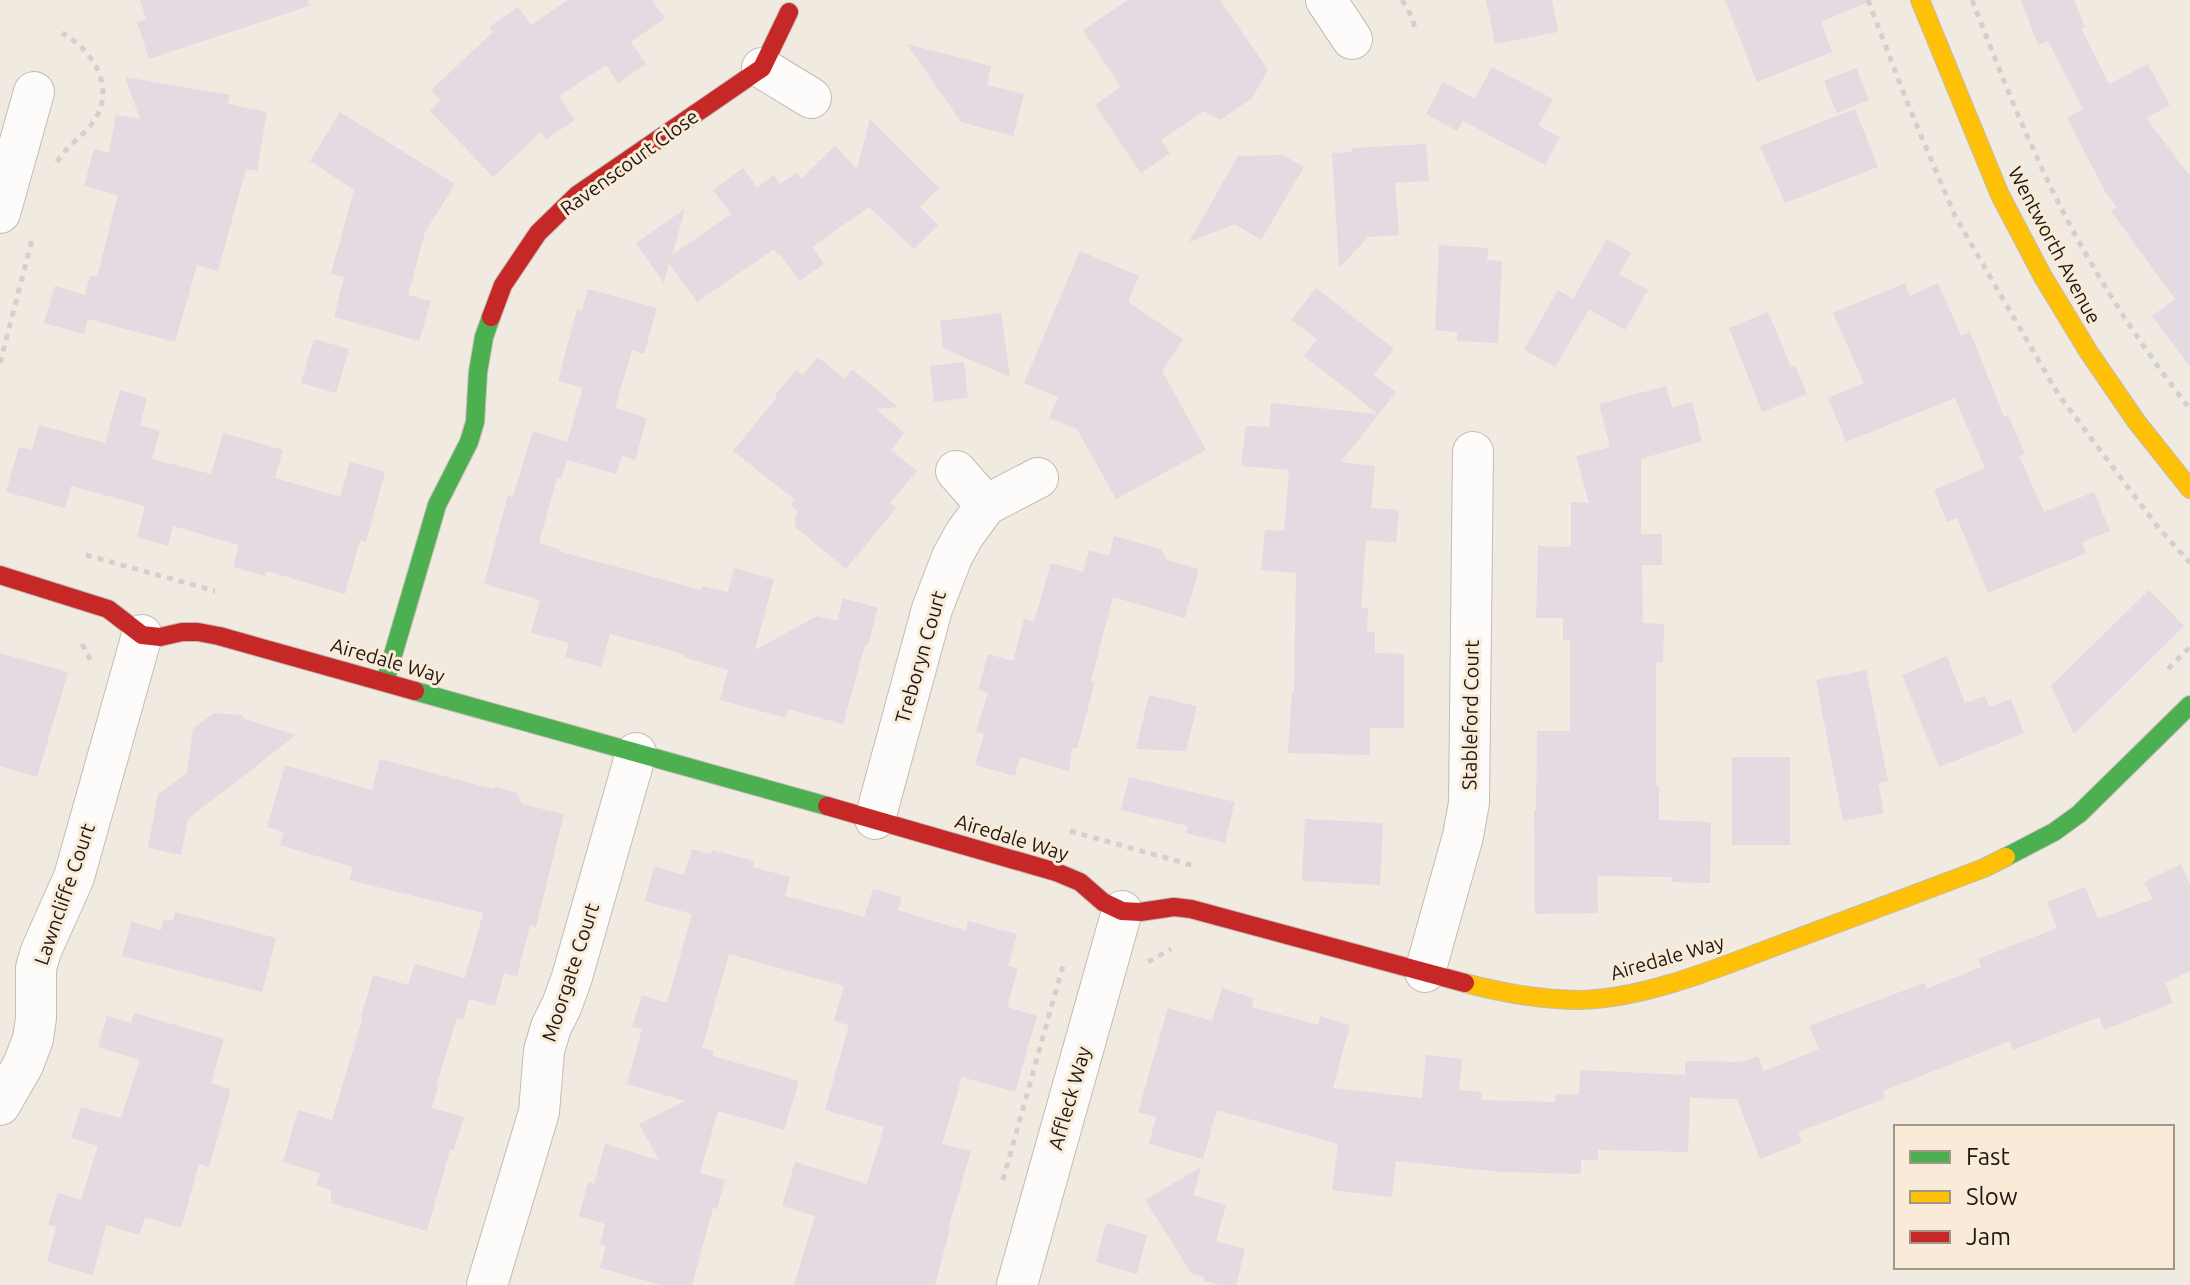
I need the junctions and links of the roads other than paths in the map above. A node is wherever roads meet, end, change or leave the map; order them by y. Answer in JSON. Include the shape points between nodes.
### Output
{"nodes":[{"id":1,"x":1326,"y":0,"type":"edge"},
{"id":2,"x":1920,"y":0,"type":"edge"},
{"id":3,"x":789,"y":12,"type":"dead end"},
{"id":4,"x":1352,"y":39,"type":"dead end"},
{"id":5,"x":762,"y":68,"type":"junction"},
{"id":6,"x":34,"y":92,"type":"dead end"},
{"id":7,"x":811,"y":98,"type":"dead end"},
{"id":8,"x":18,"y":220,"type":"edge"},
{"id":9,"x":1473,"y":452,"type":"dead end"},
{"id":10,"x":956,"y":471,"type":"dead end"},
{"id":11,"x":1038,"y":478,"type":"dead end"},
{"id":12,"x":2190,"y":489,"type":"edge"},
{"id":13,"x":986,"y":505,"type":"junction"},
{"id":14,"x":0,"y":575,"type":"edge"},
{"id":15,"x":142,"y":635,"type":"junction"},
{"id":16,"x":385,"y":682,"type":"junction"},
{"id":17,"x":2190,"y":705,"type":"edge"},
{"id":18,"x":636,"y":753,"type":"junction"},
{"id":19,"x":875,"y":819,"type":"junction"},
{"id":20,"x":1122,"y":911,"type":"junction"},
{"id":21,"x":1425,"y":972,"type":"junction"},
{"id":22,"x":0,"y":1105,"type":"edge"},
{"id":23,"x":487,"y":1285,"type":"edge"},
{"id":24,"x":1017,"y":1285,"type":"edge"}],
"edges":[{"from":1,"to":4,"type":"street"},
{"from":2,"to":12,"type":"street","name":"Wentworth Avenue","via":[[2000,195],[2042,275],[2136,421]]},
{"from":3,"to":5,"type":"street","name":"Ravenscourt Close"},
{"from":5,"to":7,"type":"street"},
{"from":5,"to":16,"type":"street","name":"Ravenscourt Close","via":[[577,195],[518,259],[484,337],[475,422],[437,505]]},
{"from":6,"to":8,"type":"street"},
{"from":9,"to":21,"type":"street","name":"Stableford Court","via":[[1469,803]]},
{"from":10,"to":13,"type":"street"},
{"from":11,"to":13,"type":"street","name":"Treboryn Court"},
{"from":13,"to":19,"type":"street","name":"Treboryn Court","via":[[941,582]]},
{"from":14,"to":15,"type":"street","via":[[108,609]]},
{"from":15,"to":16,"type":"street","name":"Airedale Way","via":[[219,636]]},
{"from":15,"to":22,"type":"street","name":"Lawncliffe Court","via":[[74,877],[36,968],[33,1039]]},
{"from":16,"to":18,"type":"street","name":"Airedale Way"},
{"from":17,"to":21,"type":"street","name":"Airedale Way","via":[[2054,832],[1984,868],[1716,969],[1658,987],[1581,1000],[1518,995]]},
{"from":18,"to":19,"type":"street","name":"Airedale Way"},
{"from":18,"to":23,"type":"street","name":"Moorgate Court","via":[[572,977],[544,1051],[539,1112]]},
{"from":19,"to":20,"type":"street","name":"Airedale Way","via":[[1056,872]]},
{"from":20,"to":21,"type":"street","name":"Airedale Way","via":[[1191,909]]},
{"from":20,"to":24,"type":"street","name":"Affleck Way"}]}
